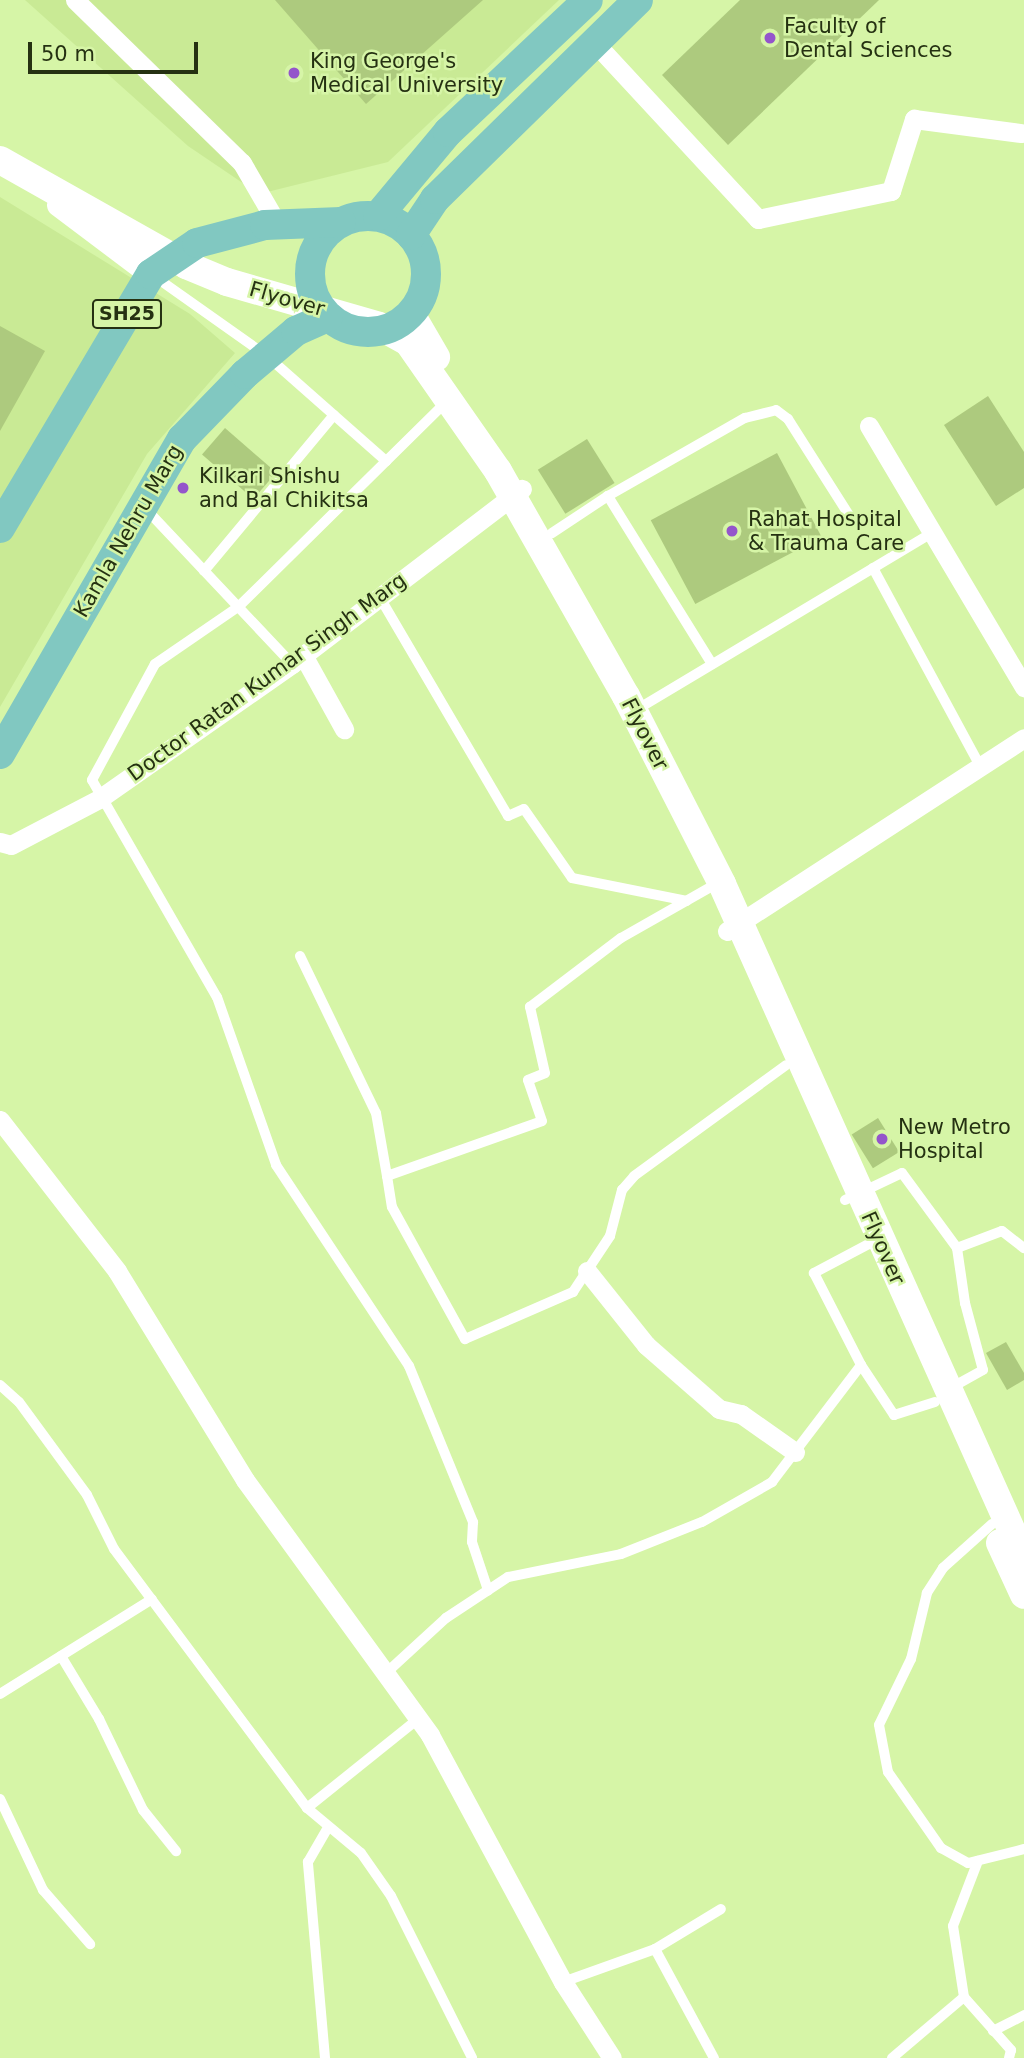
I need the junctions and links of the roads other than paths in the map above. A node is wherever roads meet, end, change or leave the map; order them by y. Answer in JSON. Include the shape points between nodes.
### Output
{"nodes":[{"id":1,"x":75,"y":0,"type":"edge"},
{"id":2,"x":588,"y":0,"type":"edge"},
{"id":3,"x":638,"y":0,"type":"edge"},
{"id":4,"x":595,"y":43,"type":"junction"},
{"id":5,"x":1021,"y":133,"type":"dead end"},
{"id":6,"x":0,"y":160,"type":"edge"},
{"id":7,"x":378,"y":216,"type":"junction"},
{"id":8,"x":341,"y":222,"type":"junction"},
{"id":9,"x":278,"y":225,"type":"junction"},
{"id":10,"x":411,"y":235,"type":"junction"},
{"id":11,"x":150,"y":274,"type":"junction"},
{"id":12,"x":411,"y":314,"type":"junction"},
{"id":13,"x":328,"y":317,"type":"junction"},
{"id":14,"x":370,"y":333,"type":"junction"},
{"id":15,"x":267,"y":356,"type":"junction"},
{"id":16,"x":440,"y":408,"type":"junction"},
{"id":17,"x":334,"y":415,"type":"junction"},
{"id":18,"x":869,"y":426,"type":"dead end"},
{"id":19,"x":386,"y":461,"type":"junction"},
{"id":20,"x":513,"y":496,"type":"junction"},
{"id":21,"x":608,"y":496,"type":"junction"},
{"id":22,"x":142,"y":505,"type":"junction"},
{"id":23,"x":849,"y":516,"type":"dead end"},
{"id":24,"x":0,"y":528,"type":"edge"},
{"id":25,"x":552,"y":533,"type":"junction"},
{"id":26,"x":932,"y":533,"type":"junction"},
{"id":27,"x":873,"y":568,"type":"junction"},
{"id":28,"x":204,"y":571,"type":"junction"},
{"id":29,"x":378,"y":595,"type":"junction"},
{"id":30,"x":238,"y":607,"type":"junction"},
{"id":31,"x":297,"y":659,"type":"junction"},
{"id":32,"x":712,"y":664,"type":"junction"},
{"id":33,"x":1024,"y":687,"type":"edge"},
{"id":34,"x":646,"y":704,"type":"junction"},
{"id":35,"x":344,"y":729,"type":"dead end"},
{"id":36,"x":1024,"y":738,"type":"edge"},
{"id":37,"x":0,"y":754,"type":"edge"},
{"id":38,"x":981,"y":766,"type":"junction"},
{"id":39,"x":99,"y":799,"type":"junction"},
{"id":40,"x":0,"y":842,"type":"edge"},
{"id":41,"x":709,"y":888,"type":"junction"},
{"id":42,"x":737,"y":923,"type":"junction"},
{"id":43,"x":300,"y":956,"type":"dead end"},
{"id":44,"x":786,"y":1065,"type":"junction"},
{"id":45,"x":0,"y":1120,"type":"edge"},
{"id":46,"x":387,"y":1176,"type":"junction"},
{"id":47,"x":857,"y":1194,"type":"junction"},
{"id":48,"x":877,"y":1239,"type":"junction"},
{"id":49,"x":957,"y":1248,"type":"junction"},
{"id":50,"x":1024,"y":1248,"type":"edge"},
{"id":51,"x":587,"y":1271,"type":"junction"},
{"id":52,"x":861,"y":1365,"type":"junction"},
{"id":53,"x":960,"y":1383,"type":"junction"},
{"id":54,"x":0,"y":1385,"type":"edge"},
{"id":55,"x":935,"y":1402,"type":"junction"},
{"id":56,"x":795,"y":1452,"type":"junction"},
{"id":57,"x":1024,"y":1519,"type":"edge"},
{"id":58,"x":992,"y":1524,"type":"junction"},
{"id":59,"x":1024,"y":1559,"type":"edge"},
{"id":60,"x":488,"y":1590,"type":"junction"},
{"id":61,"x":1024,"y":1595,"type":"edge"},
{"id":62,"x":152,"y":1599,"type":"junction"},
{"id":63,"x":61,"y":1656,"type":"junction"},
{"id":64,"x":385,"y":1674,"type":"junction"},
{"id":65,"x":0,"y":1694,"type":"edge"},
{"id":66,"x":418,"y":1720,"type":"junction"},
{"id":67,"x":0,"y":1799,"type":"edge"},
{"id":68,"x":307,"y":1808,"type":"junction"},
{"id":69,"x":328,"y":1828,"type":"junction"},
{"id":70,"x":1024,"y":1849,"type":"edge"},
{"id":71,"x":176,"y":1851,"type":"dead end"},
{"id":72,"x":978,"y":1861,"type":"junction"},
{"id":73,"x":721,"y":1909,"type":"dead end"},
{"id":74,"x":90,"y":1944,"type":"dead end"},
{"id":75,"x":655,"y":1949,"type":"junction"},
{"id":76,"x":563,"y":1982,"type":"junction"},
{"id":77,"x":964,"y":1997,"type":"junction"},
{"id":78,"x":1024,"y":2015,"type":"edge"},
{"id":79,"x":993,"y":2031,"type":"junction"},
{"id":80,"x":326,"y":2058,"type":"edge"},
{"id":81,"x":472,"y":2058,"type":"edge"},
{"id":82,"x":611,"y":2058,"type":"edge"},
{"id":83,"x":714,"y":2058,"type":"edge"},
{"id":84,"x":892,"y":2058,"type":"edge"},
{"id":85,"x":1009,"y":2058,"type":"edge"}],
"edges":[{"from":1,"to":9,"type":"street","via":[[242,163]]},
{"from":2,"to":7,"type":"main road","via":[[448,132]]},
{"from":3,"to":4,"type":"main road"},
{"from":4,"to":5,"type":"street","via":[[758,219],[891,191],[914,119]]},
{"from":4,"to":10,"type":"main road","via":[[435,199]]},
{"from":6,"to":11,"type":"street"},
{"from":6,"to":59,"type":"main road","name":"Flyover","via":[[186,265],[227,282],[379,326],[408,342],[498,471],[626,696],[722,884]]},
{"from":7,"to":8,"type":"main road"},
{"from":7,"to":10,"type":"main road"},
{"from":8,"to":9,"type":"main road","number":"SH25"},
{"from":8,"to":13,"type":"main road","via":[[315,250],[310,276],[315,300]]},
{"from":9,"to":11,"type":"main road","number":"SH25","via":[[197,243]]},
{"from":10,"to":12,"type":"main road","via":[[422,250],[427,272],[424,292]]},
{"from":11,"to":15,"type":"lane"},
{"from":11,"to":24,"type":"main road","number":"SH25","via":[[12,498]]},
{"from":12,"to":14,"type":"main road","via":[[391,328]]},
{"from":12,"to":20,"type":"main road"},
{"from":13,"to":14,"type":"main road","via":[[348,329]]},
{"from":13,"to":15,"type":"main road","name":"Kamla Nehru Marg","via":[[296,331]]},
{"from":14,"to":16,"type":"main road","via":[[400,352]]},
{"from":15,"to":17,"type":"lane"},
{"from":15,"to":22,"type":"main road","name":"Kamla Nehru Marg","via":[[182,439]]},
{"from":16,"to":19,"type":"lane"},
{"from":16,"to":20,"type":"main road"},
{"from":17,"to":19,"type":"lane"},
{"from":17,"to":28,"type":"lane"},
{"from":18,"to":26,"type":"street"},
{"from":19,"to":30,"type":"lane"},
{"from":20,"to":25,"type":"main road"},
{"from":20,"to":29,"type":"street","name":"Doctor Ratan Kumar Singh Marg"},
{"from":20,"to":41,"type":"main road"},
{"from":21,"to":23,"type":"lane","via":[[745,418],[776,410],[789,419]]},
{"from":21,"to":25,"type":"lane"},
{"from":21,"to":32,"type":"lane"},
{"from":22,"to":28,"type":"lane"},
{"from":22,"to":37,"type":"main road","name":"Kamla Nehru Marg"},
{"from":25,"to":34,"type":"main road"},
{"from":26,"to":27,"type":"lane"},
{"from":26,"to":33,"type":"street"},
{"from":27,"to":32,"type":"lane"},
{"from":27,"to":38,"type":"lane"},
{"from":28,"to":30,"type":"lane"},
{"from":29,"to":31,"type":"street","name":"Doctor Ratan Kumar Singh Marg"},
{"from":29,"to":41,"type":"lane","via":[[508,816],[524,808],[572,878]]},
{"from":30,"to":31,"type":"lane"},
{"from":30,"to":39,"type":"lane","via":[[155,664],[92,780]]},
{"from":31,"to":35,"type":"street"},
{"from":31,"to":39,"type":"street","name":"Doctor Ratan Kumar Singh Marg"},
{"from":32,"to":34,"type":"lane"},
{"from":34,"to":41,"type":"main road"},
{"from":36,"to":38,"type":"street"},
{"from":38,"to":42,"type":"street"},
{"from":39,"to":40,"type":"street","name":"Doctor Ratan Kumar Singh Marg","via":[[11,845]]},
{"from":39,"to":60,"type":"lane","via":[[217,997],[276,1164],[409,1366],[473,1522],[472,1542]]},
{"from":41,"to":42,"type":"main road"},
{"from":41,"to":46,"type":"lane","via":[[621,938],[530,1007],[545,1073],[528,1080],[542,1121]]},
{"from":42,"to":44,"type":"main road"},
{"from":42,"to":47,"type":"main road"},
{"from":43,"to":46,"type":"lane","via":[[376,1113]]},
{"from":44,"to":47,"type":"main road"},
{"from":44,"to":51,"type":"lane","via":[[634,1176],[622,1190],[610,1236]]},
{"from":45,"to":64,"type":"street","via":[[117,1271],[245,1480]]},
{"from":46,"to":51,"type":"lane","via":[[392,1207],[465,1339],[573,1292]]},
{"from":47,"to":48,"type":"main road"},
{"from":47,"to":49,"type":"lane","via":[[902,1173]]},
{"from":48,"to":52,"type":"lane","via":[[814,1273]]},
{"from":48,"to":53,"type":"main road"},
{"from":48,"to":55,"type":"main road"},
{"from":49,"to":50,"type":"lane","via":[[1002,1231]]},
{"from":49,"to":53,"type":"lane","via":[[965,1303],[984,1370]]},
{"from":51,"to":56,"type":"street","via":[[646,1345],[719,1409],[741,1414]]},
{"from":52,"to":55,"type":"lane","via":[[894,1415]]},
{"from":52,"to":56,"type":"lane"},
{"from":53,"to":57,"type":"main road"},
{"from":54,"to":62,"type":"lane","via":[[19,1402],[87,1495],[114,1549]]},
{"from":55,"to":58,"type":"main road"},
{"from":56,"to":60,"type":"lane","via":[[772,1482],[702,1522],[621,1554],[509,1577]]},
{"from":58,"to":61,"type":"main road"},
{"from":58,"to":72,"type":"lane","via":[[943,1568],[927,1593],[911,1659],[879,1725],[888,1772],[941,1848],[968,1863]]},
{"from":60,"to":64,"type":"lane","via":[[446,1618]]},
{"from":62,"to":63,"type":"lane"},
{"from":62,"to":68,"type":"lane"},
{"from":63,"to":65,"type":"lane"},
{"from":63,"to":71,"type":"lane","via":[[99,1719],[143,1810]]},
{"from":64,"to":66,"type":"street"},
{"from":66,"to":68,"type":"lane"},
{"from":66,"to":76,"type":"street"},
{"from":67,"to":74,"type":"lane","via":[[43,1890]]},
{"from":68,"to":69,"type":"lane"},
{"from":69,"to":80,"type":"lane","via":[[308,1862]]},
{"from":69,"to":81,"type":"lane","via":[[361,1853],[391,1896]]},
{"from":70,"to":72,"type":"lane"},
{"from":72,"to":77,"type":"lane","via":[[953,1926]]},
{"from":73,"to":75,"type":"lane"},
{"from":75,"to":76,"type":"lane"},
{"from":75,"to":83,"type":"lane"},
{"from":76,"to":82,"type":"street"},
{"from":77,"to":79,"type":"lane"},
{"from":77,"to":84,"type":"lane"},
{"from":78,"to":79,"type":"lane"},
{"from":79,"to":85,"type":"lane","via":[[1011,2050]]}]}
